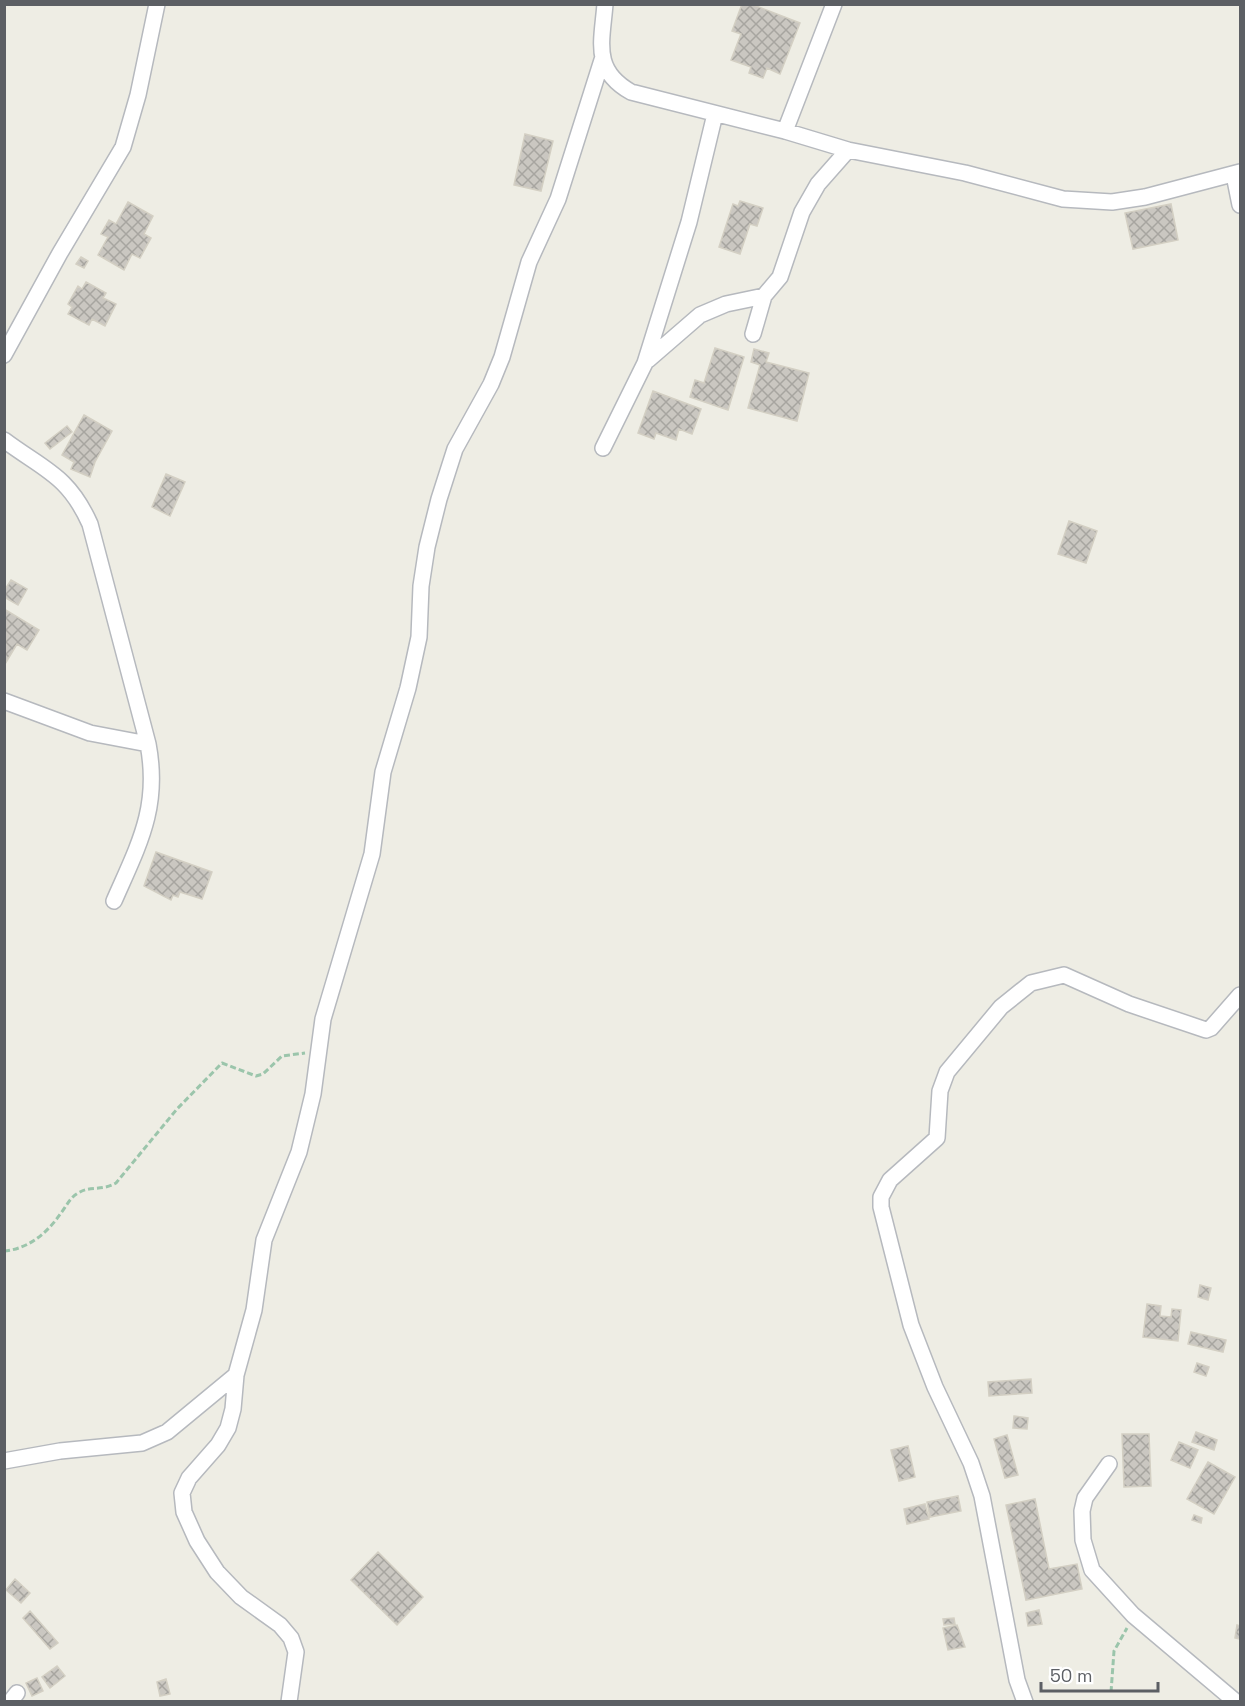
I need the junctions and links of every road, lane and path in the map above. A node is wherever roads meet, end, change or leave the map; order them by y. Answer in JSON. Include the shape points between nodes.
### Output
{"nodes":[{"id":1,"x":157,"y":4,"type":"edge"},
{"id":2,"x":605,"y":4,"type":"edge"},
{"id":3,"x":834,"y":4,"type":"edge"},
{"id":4,"x":602,"y":60,"type":"junction"},
{"id":5,"x":715,"y":114,"type":"junction"},
{"id":6,"x":785,"y":131,"type":"junction"},
{"id":7,"x":848,"y":150,"type":"junction"},
{"id":8,"x":1237,"y":173,"type":"edge"},
{"id":9,"x":1240,"y":205,"type":"edge"},
{"id":10,"x":765,"y":296,"type":"junction"},
{"id":11,"x":753,"y":334,"type":"dead end"},
{"id":12,"x":4,"y":355,"type":"edge"},
{"id":13,"x":645,"y":363,"type":"junction"},
{"id":14,"x":4,"y":440,"type":"edge"},
{"id":15,"x":603,"y":448,"type":"dead end"},
{"id":16,"x":4,"y":701,"type":"edge"},
{"id":17,"x":148,"y":744,"type":"junction"},
{"id":18,"x":114,"y":901,"type":"dead end"},
{"id":19,"x":1240,"y":995,"type":"edge"},
{"id":20,"x":317,"y":1052,"type":"junction"},
{"id":21,"x":4,"y":1251,"type":"edge"},
{"id":22,"x":236,"y":1375,"type":"junction"},
{"id":23,"x":4,"y":1461,"type":"edge"},
{"id":24,"x":1108,"y":1464,"type":"dead end"},
{"id":25,"x":1134,"y":1616,"type":"junction"},
{"id":26,"x":1111,"y":1692,"type":"dead end"},
{"id":27,"x":289,"y":1701,"type":"edge"},
{"id":28,"x":1024,"y":1701,"type":"edge"},
{"id":29,"x":1236,"y":1701,"type":"edge"}],
"edges":[{"from":1,"to":12,"type":"street","via":[[123,147]]},
{"from":2,"to":4,"type":"street"},
{"from":3,"to":6,"type":"street"},
{"from":4,"to":5,"type":"street","via":[[607,73],[631,92]]},
{"from":4,"to":20,"type":"street","via":[[558,199],[528,262],[502,357],[455,449],[439,499],[423,576],[419,637],[383,772],[372,854],[323,1019]]},
{"from":5,"to":6,"type":"street"},
{"from":5,"to":13,"type":"street","via":[[686,233]]},
{"from":6,"to":7,"type":"street"},
{"from":7,"to":8,"type":"street","via":[[965,173],[1040,195],[1093,202],[1145,197]]},
{"from":7,"to":10,"type":"street","via":[[811,196],[780,277]]},
{"from":8,"to":9,"type":"street"},
{"from":10,"to":11,"type":"street"},
{"from":10,"to":13,"type":"street","via":[[726,304],[700,315]]},
{"from":13,"to":15,"type":"street"},
{"from":14,"to":17,"type":"street","via":[[51,471],[79,500],[90,524]]},
{"from":16,"to":17,"type":"street","via":[[90,733]]},
{"from":17,"to":18,"type":"street","via":[[153,793],[148,818]]},
{"from":19,"to":28,"type":"street","via":[[1206,1030],[1129,1004],[1064,975],[1031,983],[1001,1007],[947,1072],[940,1091],[937,1138],[890,1180],[881,1197],[883,1221],[911,1325],[982,1496]]},
{"from":20,"to":21,"type":"path","via":[[282,1056],[256,1076],[222,1063],[177,1109],[116,1183],[105,1189],[82,1190],[39,1238]]},
{"from":20,"to":22,"type":"street","via":[[307,1121],[264,1240],[254,1310]]},
{"from":22,"to":23,"type":"street","via":[[167,1432],[142,1443]]},
{"from":22,"to":27,"type":"street","via":[[228,1428],[189,1478],[182,1493],[184,1512],[218,1572],[241,1597],[280,1625],[291,1638],[296,1652]]},
{"from":24,"to":25,"type":"street","via":[[1086,1498],[1082,1511],[1083,1540],[1098,1579]]},
{"from":25,"to":26,"type":"path","via":[[1114,1651]]},
{"from":25,"to":29,"type":"street"}]}
